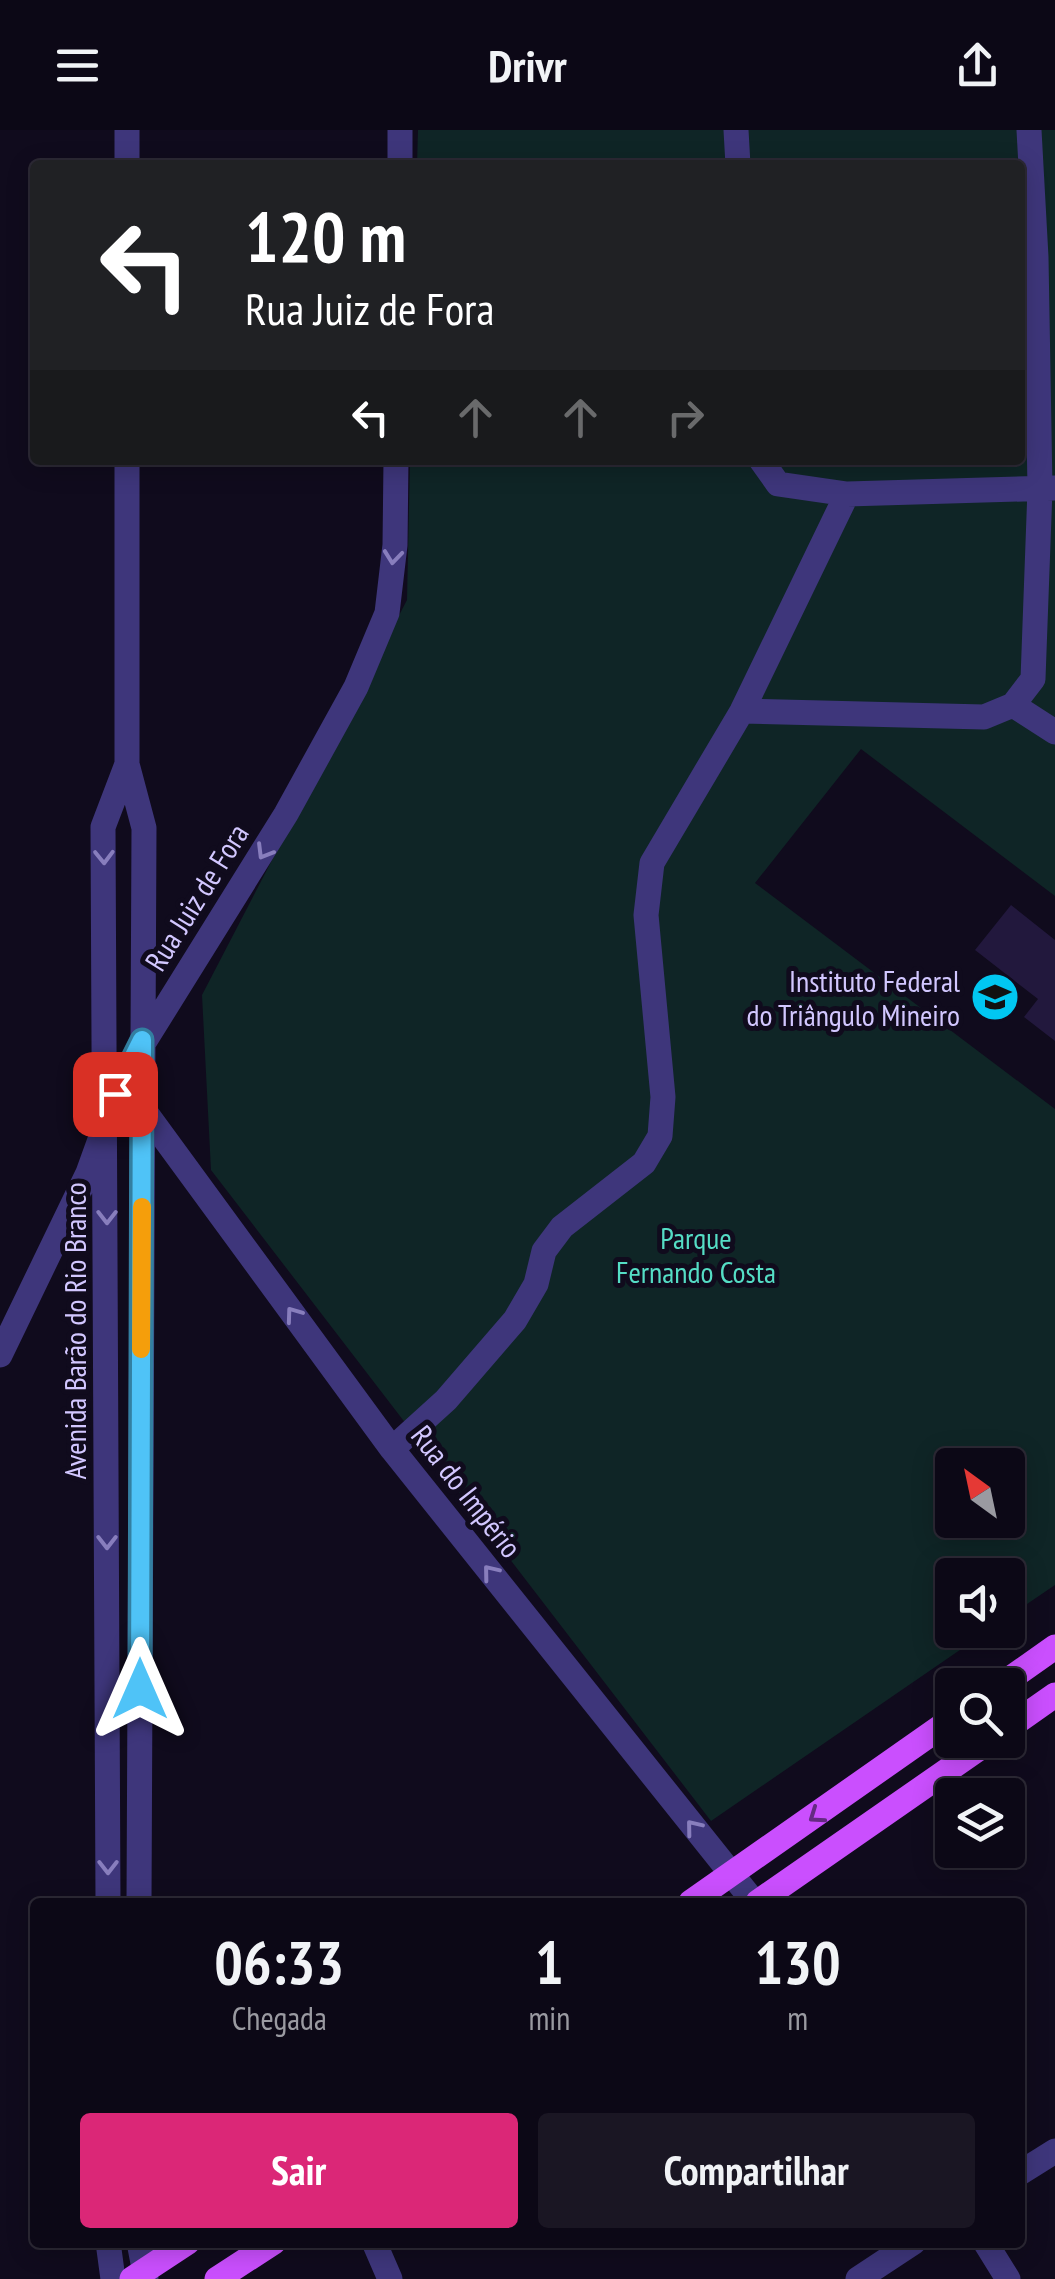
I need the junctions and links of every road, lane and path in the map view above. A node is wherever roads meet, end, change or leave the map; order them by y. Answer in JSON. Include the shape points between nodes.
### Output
{"nodes":[{"id":1,"x":127,"y":130,"type":"edge"},
{"id":2,"x":400,"y":130,"type":"edge"},
{"id":3,"x":736,"y":130,"type":"edge"},
{"id":4,"x":1028,"y":130,"type":"edge"},
{"id":5,"x":127,"y":160,"type":"edge"},
{"id":6,"x":400,"y":160,"type":"edge"},
{"id":7,"x":738,"y":160,"type":"edge"},
{"id":8,"x":1026,"y":186,"type":"edge"},
{"id":9,"x":1046,"y":259,"type":"edge"},
{"id":10,"x":128,"y":465,"type":"edge"},
{"id":11,"x":396,"y":465,"type":"edge"},
{"id":12,"x":765,"y":465,"type":"edge"},
{"id":13,"x":1048,"y":488,"type":"edge"},
{"id":14,"x":847,"y":494,"type":"junction"},
{"id":15,"x":1013,"y":705,"type":"junction"},
{"id":16,"x":742,"y":711,"type":"junction"},
{"id":17,"x":1055,"y":732,"type":"edge"},
{"id":18,"x":128,"y":764,"type":"junction"},
{"id":19,"x":142,"y":1040,"type":"junction"},
{"id":20,"x":142,"y":1109,"type":"junction"},
{"id":21,"x":107,"y":1113,"type":"junction"},
{"id":22,"x":0,"y":1355,"type":"edge"},
{"id":23,"x":392,"y":1449,"type":"junction"},
{"id":24,"x":1055,"y":1647,"type":"edge"},
{"id":25,"x":1025,"y":1668,"type":"edge"},
{"id":26,"x":1055,"y":1695,"type":"edge"},
{"id":27,"x":1025,"y":1715,"type":"edge"},
{"id":28,"x":935,"y":1731,"type":"edge"},
{"id":29,"x":964,"y":1758,"type":"edge"},
{"id":30,"x":858,"y":1785,"type":"junction"},
{"id":31,"x":880,"y":1818,"type":"junction"},
{"id":32,"x":732,"y":1875,"type":"junction"},
{"id":33,"x":108,"y":1898,"type":"edge"},
{"id":34,"x":139,"y":1898,"type":"edge"},
{"id":35,"x":697,"y":1898,"type":"edge"},
{"id":36,"x":752,"y":1898,"type":"edge"},
{"id":37,"x":762,"y":1898,"type":"edge"},
{"id":38,"x":1055,"y":2151,"type":"edge"},
{"id":39,"x":1025,"y":2170,"type":"edge"},
{"id":40,"x":109,"y":2248,"type":"edge"},
{"id":41,"x":140,"y":2248,"type":"edge"},
{"id":42,"x":180,"y":2248,"type":"edge"},
{"id":43,"x":265,"y":2248,"type":"edge"},
{"id":44,"x":377,"y":2248,"type":"edge"},
{"id":45,"x":905,"y":2248,"type":"edge"},
{"id":46,"x":989,"y":2248,"type":"edge"},
{"id":47,"x":140,"y":2277,"type":"edge"},
{"id":48,"x":113,"y":2279,"type":"edge"},
{"id":49,"x":216,"y":2279,"type":"edge"},
{"id":50,"x":390,"y":2279,"type":"edge"},
{"id":51,"x":858,"y":2279,"type":"edge"},
{"id":52,"x":1008,"y":2279,"type":"edge"}],
"edges":[{"from":1,"to":5,"type":"street"},
{"from":2,"to":6,"type":"street"},
{"from":3,"to":7,"type":"street"},
{"from":4,"to":8,"type":"street"},
{"from":8,"to":9,"type":"street"},
{"from":9,"to":13,"type":"street"},
{"from":10,"to":18,"type":"street","name":"Avenida Barão do Rio Branco"},
{"from":11,"to":19,"type":"street","name":"Rua Juiz de Fora","one_way":true,"via":[[387,613],[362,672],[286,814]]},
{"from":12,"to":14,"type":"street","via":[[778,484]]},
{"from":13,"to":14,"type":"street"},
{"from":13,"to":15,"type":"street","via":[[1032,678]]},
{"from":14,"to":16,"type":"street"},
{"from":15,"to":16,"type":"street","via":[[984,717]]},
{"from":15,"to":17,"type":"street"},
{"from":16,"to":23,"type":"street","via":[[652,863],[646,915],[663,1097],[660,1136],[644,1163],[562,1226],[544,1250],[536,1284],[515,1320],[446,1400]]},
{"from":18,"to":19,"type":"street","name":"Avenida Barão do Rio Branco","via":[[144,828]]},
{"from":18,"to":21,"type":"street","name":"Avenida Barão do Rio Branco","one_way":true,"via":[[104,827]]},
{"from":19,"to":20,"type":"street","name":"Avenida Barão do Rio Branco"},
{"from":19,"to":21,"type":"street","name":"Rua Juiz de Fora"},
{"from":23,"to":20,"type":"street","name":"Rua do Império","one_way":true},
{"from":20,"to":34,"type":"street","name":"Avenida Barão do Rio Branco"},
{"from":21,"to":22,"type":"street","name":"Rua Juiz de Fora","via":[[88,1174]]},
{"from":21,"to":33,"type":"street","name":"Avenida Barão do Rio Branco","one_way":true},
{"from":32,"to":23,"type":"street","name":"Rua do Império","one_way":true},
{"from":24,"to":25,"type":"main road"},
{"from":26,"to":27,"type":"main road"},
{"from":28,"to":30,"type":"main road"},
{"from":29,"to":31,"type":"main road"},
{"from":30,"to":31,"type":"main road"},
{"from":30,"to":32,"type":"main road","one_way":true},
{"from":31,"to":37,"type":"main road"},
{"from":32,"to":35,"type":"main road"},
{"from":32,"to":36,"type":"street","name":"Rua do Império"},
{"from":38,"to":39,"type":"street"},
{"from":40,"to":48,"type":"street"},
{"from":41,"to":47,"type":"street"},
{"from":42,"to":47,"type":"main road"},
{"from":43,"to":49,"type":"main road"},
{"from":44,"to":50,"type":"street"},
{"from":45,"to":51,"type":"street"},
{"from":46,"to":52,"type":"street"}]}
